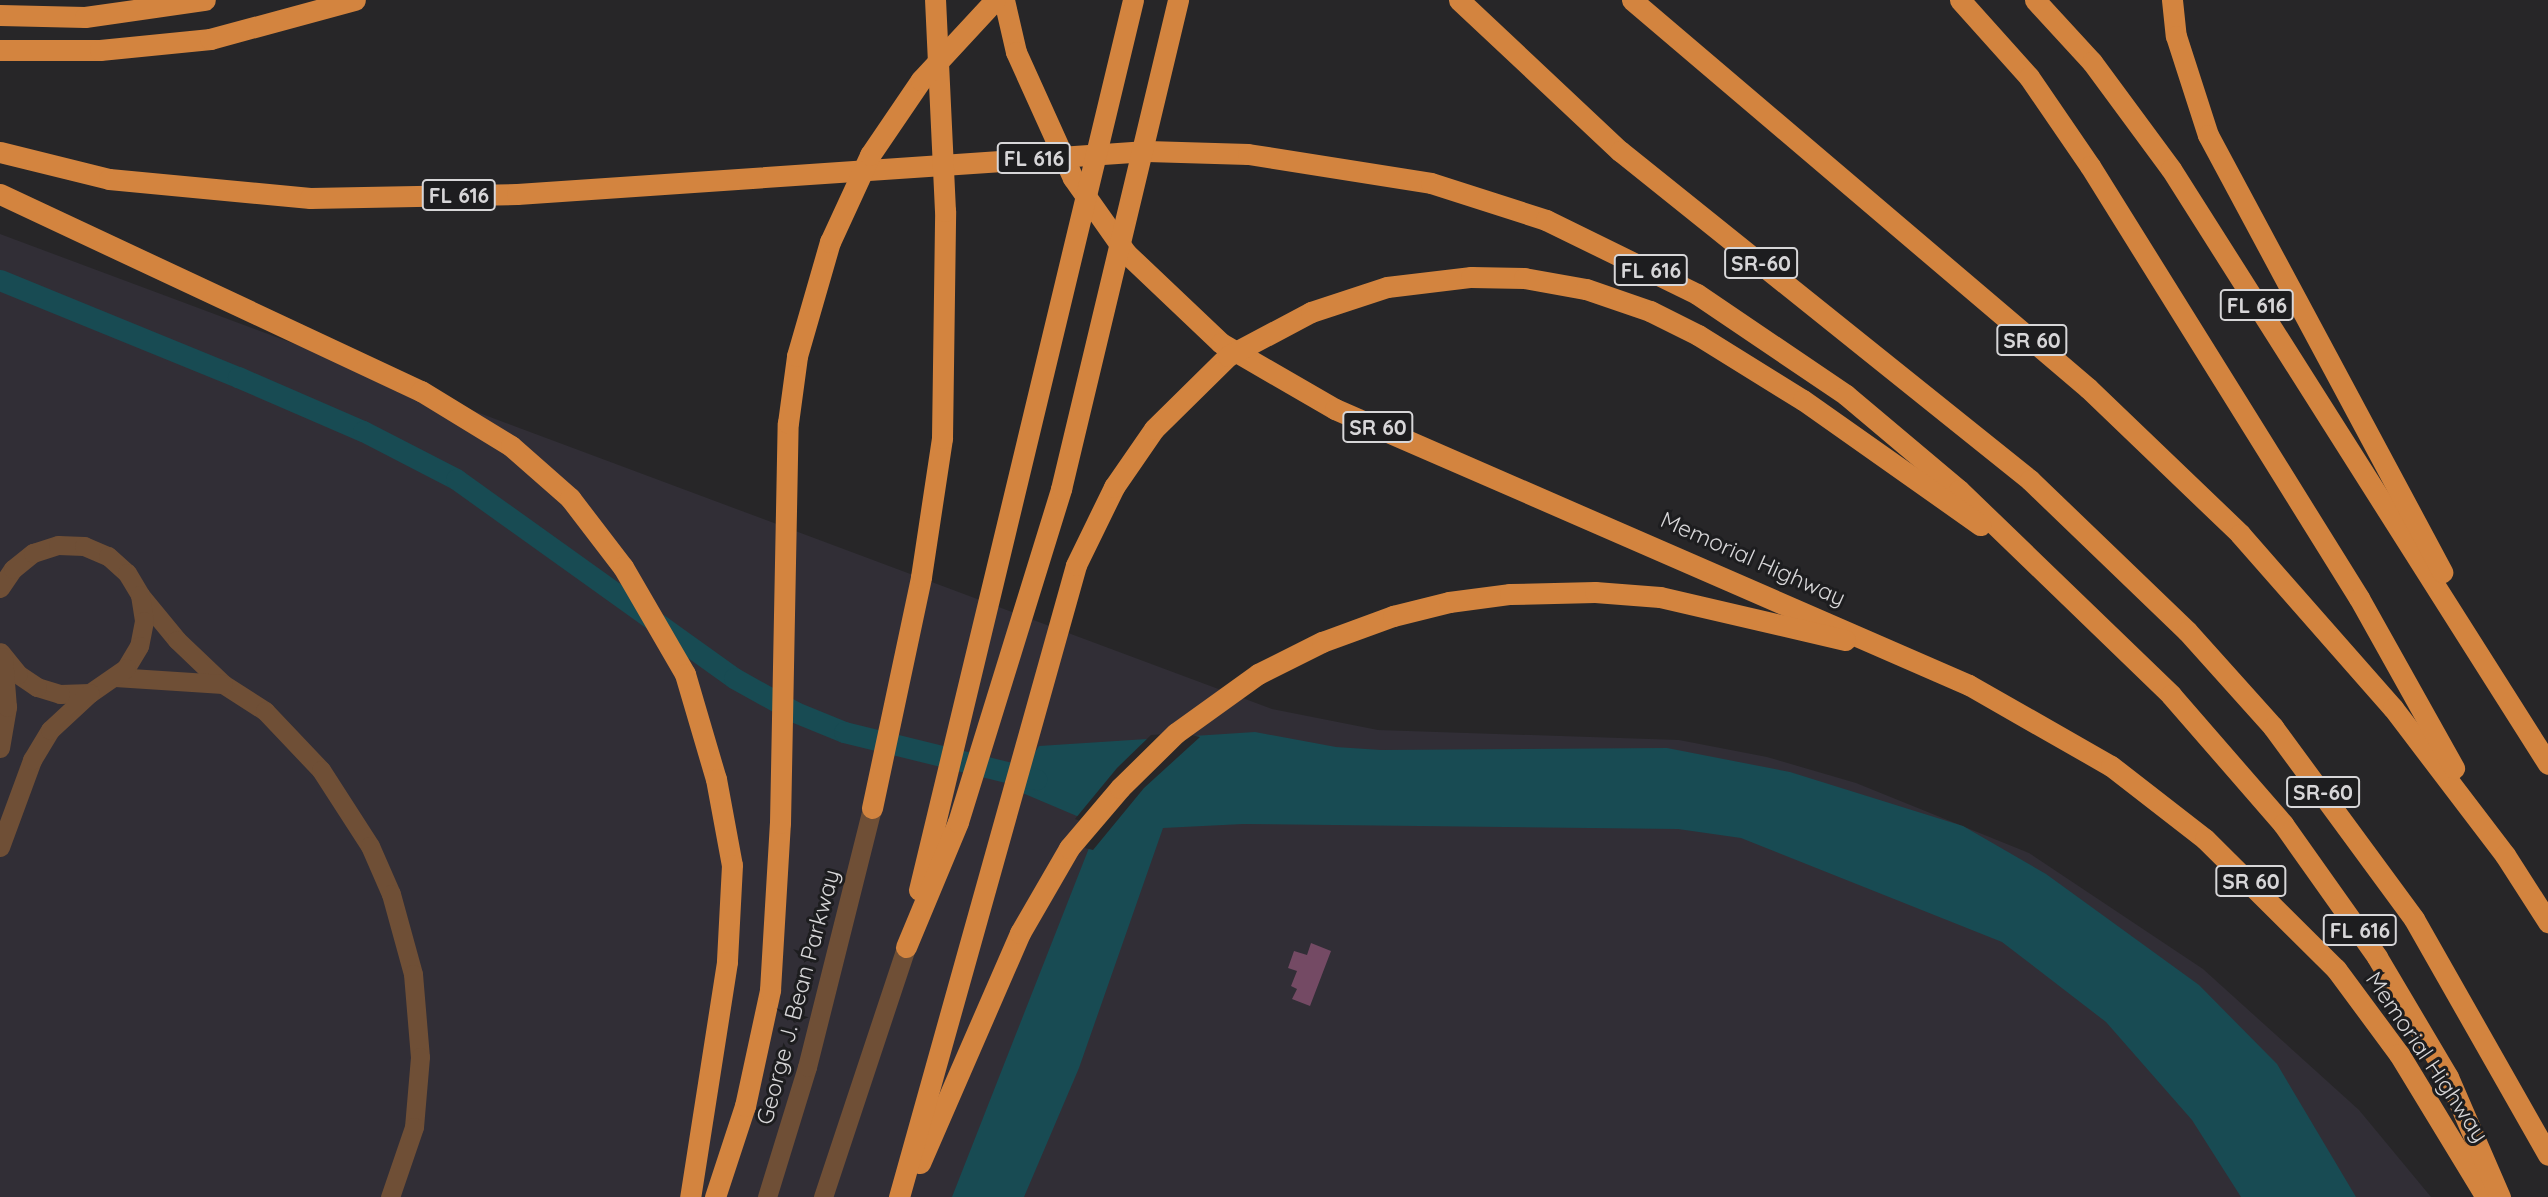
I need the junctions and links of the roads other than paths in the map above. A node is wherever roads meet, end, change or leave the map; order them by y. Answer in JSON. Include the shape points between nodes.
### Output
{"nodes":[{"id":1,"x":205,"y":0,"type":"edge"},
{"id":2,"x":355,"y":0,"type":"edge"},
{"id":3,"x":935,"y":0,"type":"edge"},
{"id":4,"x":995,"y":0,"type":"edge"},
{"id":5,"x":1004,"y":0,"type":"edge"},
{"id":6,"x":1133,"y":0,"type":"edge"},
{"id":7,"x":1178,"y":0,"type":"edge"},
{"id":8,"x":1460,"y":0,"type":"edge"},
{"id":9,"x":1632,"y":0,"type":"edge"},
{"id":10,"x":1960,"y":0,"type":"edge"},
{"id":11,"x":2035,"y":0,"type":"edge"},
{"id":12,"x":2172,"y":0,"type":"edge"},
{"id":13,"x":0,"y":15,"type":"edge"},
{"id":14,"x":0,"y":50,"type":"edge"},
{"id":15,"x":0,"y":152,"type":"edge"},
{"id":16,"x":0,"y":194,"type":"edge"},
{"id":17,"x":33,"y":553,"type":"junction"},
{"id":18,"x":0,"y":562,"type":"edge"},
{"id":19,"x":2063,"y":588,"type":"junction"},
{"id":20,"x":0,"y":589,"type":"edge"},
{"id":21,"x":140,"y":595,"type":"junction"},
{"id":22,"x":2461,"y":623,"type":"junction"},
{"id":23,"x":1,"y":655,"type":"edge"},
{"id":24,"x":1923,"y":663,"type":"junction"},
{"id":25,"x":115,"y":677,"type":"junction"},
{"id":26,"x":223,"y":684,"type":"junction"},
{"id":27,"x":90,"y":693,"type":"junction"},
{"id":28,"x":0,"y":748,"type":"edge"},
{"id":29,"x":2548,"y":764,"type":"edge"},
{"id":30,"x":873,"y":808,"type":"joint"},
{"id":31,"x":0,"y":847,"type":"edge"},
{"id":32,"x":2505,"y":855,"type":"junction"},
{"id":33,"x":2548,"y":922,"type":"edge"},
{"id":34,"x":906,"y":947,"type":"junction"},
{"id":35,"x":2548,"y":1155,"type":"edge"},
{"id":36,"x":390,"y":1197,"type":"edge"},
{"id":37,"x":690,"y":1197,"type":"edge"},
{"id":38,"x":715,"y":1197,"type":"edge"},
{"id":39,"x":768,"y":1197,"type":"edge"},
{"id":40,"x":823,"y":1197,"type":"edge"},
{"id":41,"x":899,"y":1197,"type":"edge"},
{"id":42,"x":905,"y":1197,"type":"edge"},
{"id":43,"x":2486,"y":1197,"type":"edge"},
{"id":44,"x":2500,"y":1197,"type":"edge"}],
"edges":[{"from":1,"to":13,"type":"highway","via":[[85,17]]},
{"from":2,"to":14,"type":"highway","via":[[211,39],[100,50]]},
{"from":3,"to":30,"type":"highway","via":[[945,211],[942,438],[898,697]]},
{"from":4,"to":38,"type":"highway","via":[[920,80],[870,155],[830,242],[813,294],[788,423],[780,823],[770,990],[745,1107]]},
{"from":5,"to":24,"type":"highway","name":"Memorial Highway","number":"SR 60","via":[[1016,52],[1073,178],[1126,253],[1221,344],[1335,409]]},
{"from":6,"to":34,"type":"highway"},
{"from":7,"to":34,"type":"highway","via":[[1060,489],[957,822]]},
{"from":8,"to":35,"type":"highway","number":"SR-60","via":[[1620,151],[2030,481],[2188,631],[2273,727],[2414,919]]},
{"from":9,"to":32,"type":"highway","number":"SR 60","via":[[1976,291],[2166,460],[2240,534],[2353,661]]},
{"from":10,"to":32,"type":"highway","via":[[2029,77],[2098,178],[2359,598]]},
{"from":11,"to":22,"type":"highway","number":"FL 616","via":[[2092,62],[2171,169]]},
{"from":12,"to":22,"type":"highway","via":[[2176,37],[2208,135],[2439,564]]},
{"from":15,"to":19,"type":"highway","number":"FL 616","via":[[109,179],[310,198],[517,194],[1147,151],[1260,155],[1431,183],[1546,220],[1642,265],[1751,327],[1846,395],[1959,490]]},
{"from":16,"to":37,"type":"highway","via":[[421,391],[511,446],[570,498],[623,567],[685,674],[716,779],[732,865],[727,962]]},
{"from":17,"to":18,"type":"street"},
{"from":17,"to":20,"type":"street","via":[[13,569]]},
{"from":17,"to":21,"type":"street","via":[[58,545],[84,546],[118,564]]},
{"from":19,"to":41,"type":"highway","via":[[1803,400],[1698,335],[1618,299],[1524,278],[1424,280],[1355,295],[1272,330],[1228,356],[1191,389],[1140,448],[1093,525],[1076,565]]},
{"from":19,"to":44,"type":"highway","number":"FL 616","via":[[2180,705],[2320,871],[2448,1077]]},
{"from":21,"to":25,"type":"street","via":[[144,621],[139,646]]},
{"from":21,"to":26,"type":"street","via":[[159,622]]},
{"from":22,"to":29,"type":"highway","number":"FL 616"},
{"from":23,"to":27,"type":"street","via":[[37,687],[60,694]]},
{"from":23,"to":28,"type":"street","via":[[7,707]]},
{"from":24,"to":42,"type":"highway","via":[[1791,626],[1660,597],[1595,592],[1510,594],[1449,602],[1322,642],[1258,674],[1176,733],[1120,788],[1069,848],[1020,933]]},
{"from":24,"to":43,"type":"highway","name":"Memorial Highway","number":"SR 60","via":[[2020,711],[2111,766],[2205,839],[2256,886],[2336,969],[2399,1054]]},
{"from":25,"to":26,"type":"street"},
{"from":25,"to":27,"type":"street"},
{"from":26,"to":36,"type":"street","via":[[265,711],[321,770],[370,846],[399,918],[417,1002],[420,1076],[414,1127]]},
{"from":27,"to":31,"type":"street","via":[[50,730],[38,750]]},
{"from":30,"to":39,"type":"street","name":"George J. Bean Parkway","via":[[807,1067]]},
{"from":32,"to":33,"type":"highway","number":"SR 60"},
{"from":34,"to":40,"type":"street"}]}
